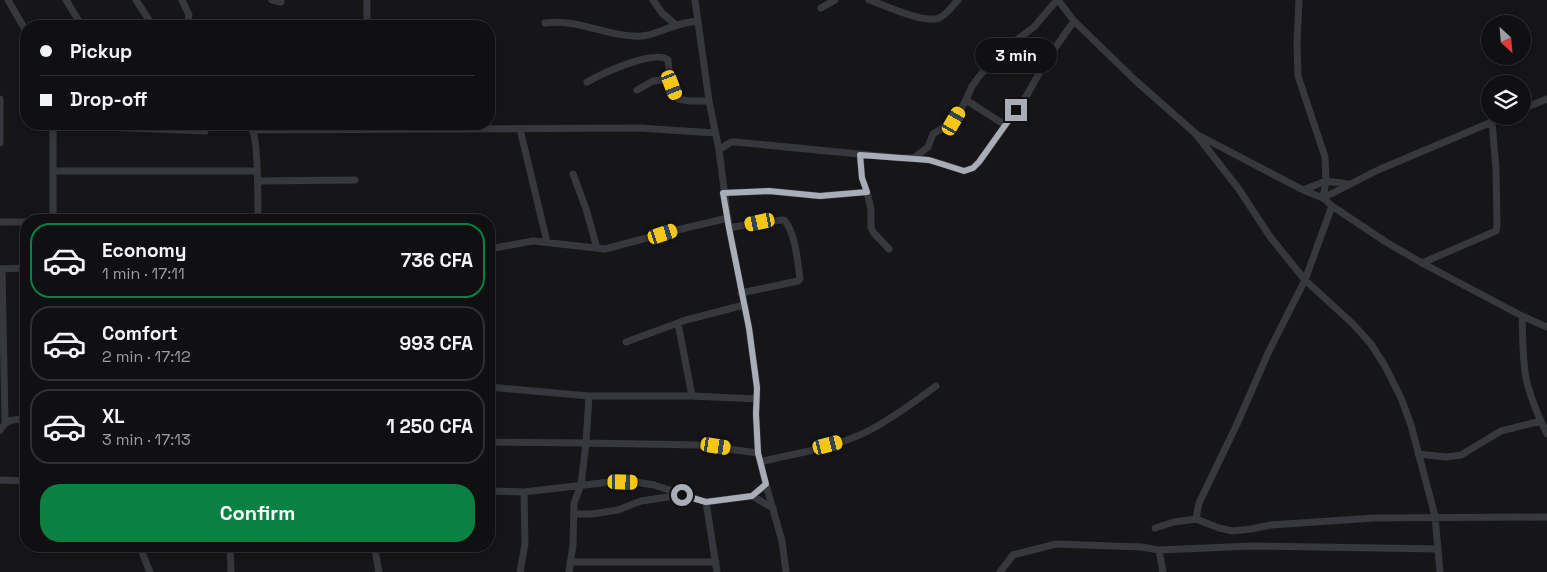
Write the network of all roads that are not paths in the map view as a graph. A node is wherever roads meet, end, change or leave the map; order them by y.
1 (8, 0) edge
2 (66, 0) edge
3 (136, 0) edge
4 (182, 0) edge
5 (272, 0) edge
6 (366, 0) edge
7 (653, 0) edge
8 (695, 0) edge
9 (835, 0) edge
10 (869, 0) edge
11 (958, 0) edge
12 (1058, 0) edge
13 (1299, 0) edge
14 (280, 2) dead end
15 (821, 8) dead end
16 (78, 20) edge
17 (148, 20) edge
18 (188, 20) edge
19 (367, 20) edge
20 (20, 21) edge
21 (698, 21) junction
22 (1074, 21) junction
23 (545, 23) dead end
24 (676, 25) junction
25 (670, 78) junction
26 (587, 82) dead end
27 (636, 90) dead end
28 (0, 99) edge
29 (1547, 99) edge
30 (966, 100) junction
31 (709, 101) junction
32 (1531, 105) edge
33 (1005, 125) junction
34 (1485, 125) edge
35 (1492, 125) edge
36 (495, 129) edge
37 (520, 129) junction
38 (54, 130) edge
39 (183, 130) edge
40 (252, 130) edge
41 (205, 131) dead end
42 (1195, 133) junction
43 (715, 136) junction
44 (731, 142) junction
45 (0, 143) edge
46 (719, 150) junction
47 (860, 155) junction
48 (914, 157) junction
49 (53, 170) junction
50 (257, 171) junction
51 (573, 174) dead end
52 (355, 180) dead end
53 (1326, 181) junction
54 (258, 182) junction
55 (1348, 184) junction
56 (1303, 190) junction
57 (867, 192) junction
58 (723, 193) junction
59 (1323, 198) junction
60 (1332, 206) junction
61 (53, 214) edge
62 (258, 214) edge
63 (728, 218) junction
64 (0, 222) edge
65 (20, 222) edge
66 (729, 228) junction
67 (547, 242) junction
68 (495, 248) edge
69 (597, 248) junction
70 (889, 249) dead end
71 (1422, 263) junction
72 (20, 268) edge
73 (1, 269) edge
74 (1305, 280) junction
75 (741, 293) junction
76 (744, 305) junction
77 (1522, 316) junction
78 (678, 323) junction
79 (1547, 327) edge
80 (626, 342) dead end
81 (936, 386) dead end
82 (495, 388) edge
83 (589, 396) junction
84 (692, 396) junction
85 (757, 399) junction
86 (20, 419) edge
87 (1540, 421) junction
88 (5, 422) junction
89 (0, 430) edge
90 (1547, 434) edge
91 (495, 442) edge
92 (586, 443) junction
93 (758, 453) junction
94 (1418, 454) junction
95 (760, 462) junction
96 (0, 480) edge
97 (20, 481) edge
98 (766, 484) junction
99 (580, 485) junction
100 (495, 491) edge
101 (524, 492) junction
102 (682, 495) junction
103 (752, 496) junction
104 (706, 502) junction
105 (773, 508) junction
106 (575, 514) junction
107 (1435, 516) junction
108 (1547, 517) edge
109 (1196, 519) junction
110 (1155, 528) dead end
111 (1438, 549) junction
112 (1158, 550) junction
113 (142, 552) edge
114 (229, 552) edge
115 (375, 552) edge
116 (570, 562) junction
117 (716, 562) junction
118 (150, 572) edge
119 (231, 572) edge
120 (379, 572) edge
121 (520, 572) edge
122 (569, 572) edge
123 (717, 572) edge
124 (786, 572) edge
125 (1000, 572) edge
126 (1163, 572) edge
127 (1440, 572) edge

1 - 20 street
2 - 16 street
3 - 17 street
4 - 18 street
5 - 14 street
6 - 19 street
7 - 24 street
8 - 21 street
9 - 15 street
10 - 11 street
12 - 22 street
12 - 30 street
13 - 53 street
21 - 24 street
21 - 31 street
22 - 33 street
22 - 42 street
23 - 24 street
25 - 26 street
25 - 27 street
25 - 31 street
28 - 45 street
29 - 32 street
30 - 33 street
30 - 48 street
31 - 43 street
33 - 48 street
34 - 55 street
35 - 71 street
36 - 37 street
37 - 43 street
37 - 67 street
38 - 49 street
39 - 41 street
40 - 50 street
42 - 56 street
42 - 74 street
43 - 44 street
43 - 46 street
44 - 46 street
44 - 47 street
46 - 58 street
47 - 48 street
47 - 57 street
49 - 50 street
49 - 61 street
50 - 54 street
51 - 69 street
52 - 54 street
53 - 55 street
53 - 56 street
53 - 59 street
54 - 62 street
55 - 59 street
56 - 59 street
57 - 58 street
57 - 70 street
58 - 63 street
59 - 60 street
60 - 71 street
60 - 74 street
63 - 66 street
63 - 69 street
64 - 65 street
66 - 75 street
66 - 75 street
67 - 68 street
67 - 69 street
71 - 77 street
72 - 73 street
73 - 88 street
74 - 94 street
74 - 109 street
75 - 76 street
76 - 78 street
76 - 85 street
77 - 79 street
77 - 87 street
78 - 80 street
78 - 84 street
81 - 95 street
82 - 83 street
83 - 84 street
83 - 92 street
84 - 85 street
85 - 93 street
86 - 88 street
87 - 90 street
87 - 94 street
88 - 89 street
91 - 92 street
92 - 93 street
92 - 99 street
93 - 95 street
94 - 107 street
95 - 98 street
96 - 97 street
98 - 103 street
98 - 105 street
99 - 101 street
99 - 102 street
99 - 106 street
100 - 101 street
101 - 121 street
102 - 104 street
102 - 106 street
103 - 104 street
103 - 105 street
104 - 117 street
105 - 124 street
106 - 116 street
107 - 108 street
107 - 109 street
107 - 111 street
109 - 110 street
111 - 112 street
111 - 127 street
112 - 125 street
112 - 126 street
113 - 118 street
114 - 119 street
115 - 120 street
116 - 117 street
116 - 122 street
117 - 123 street

